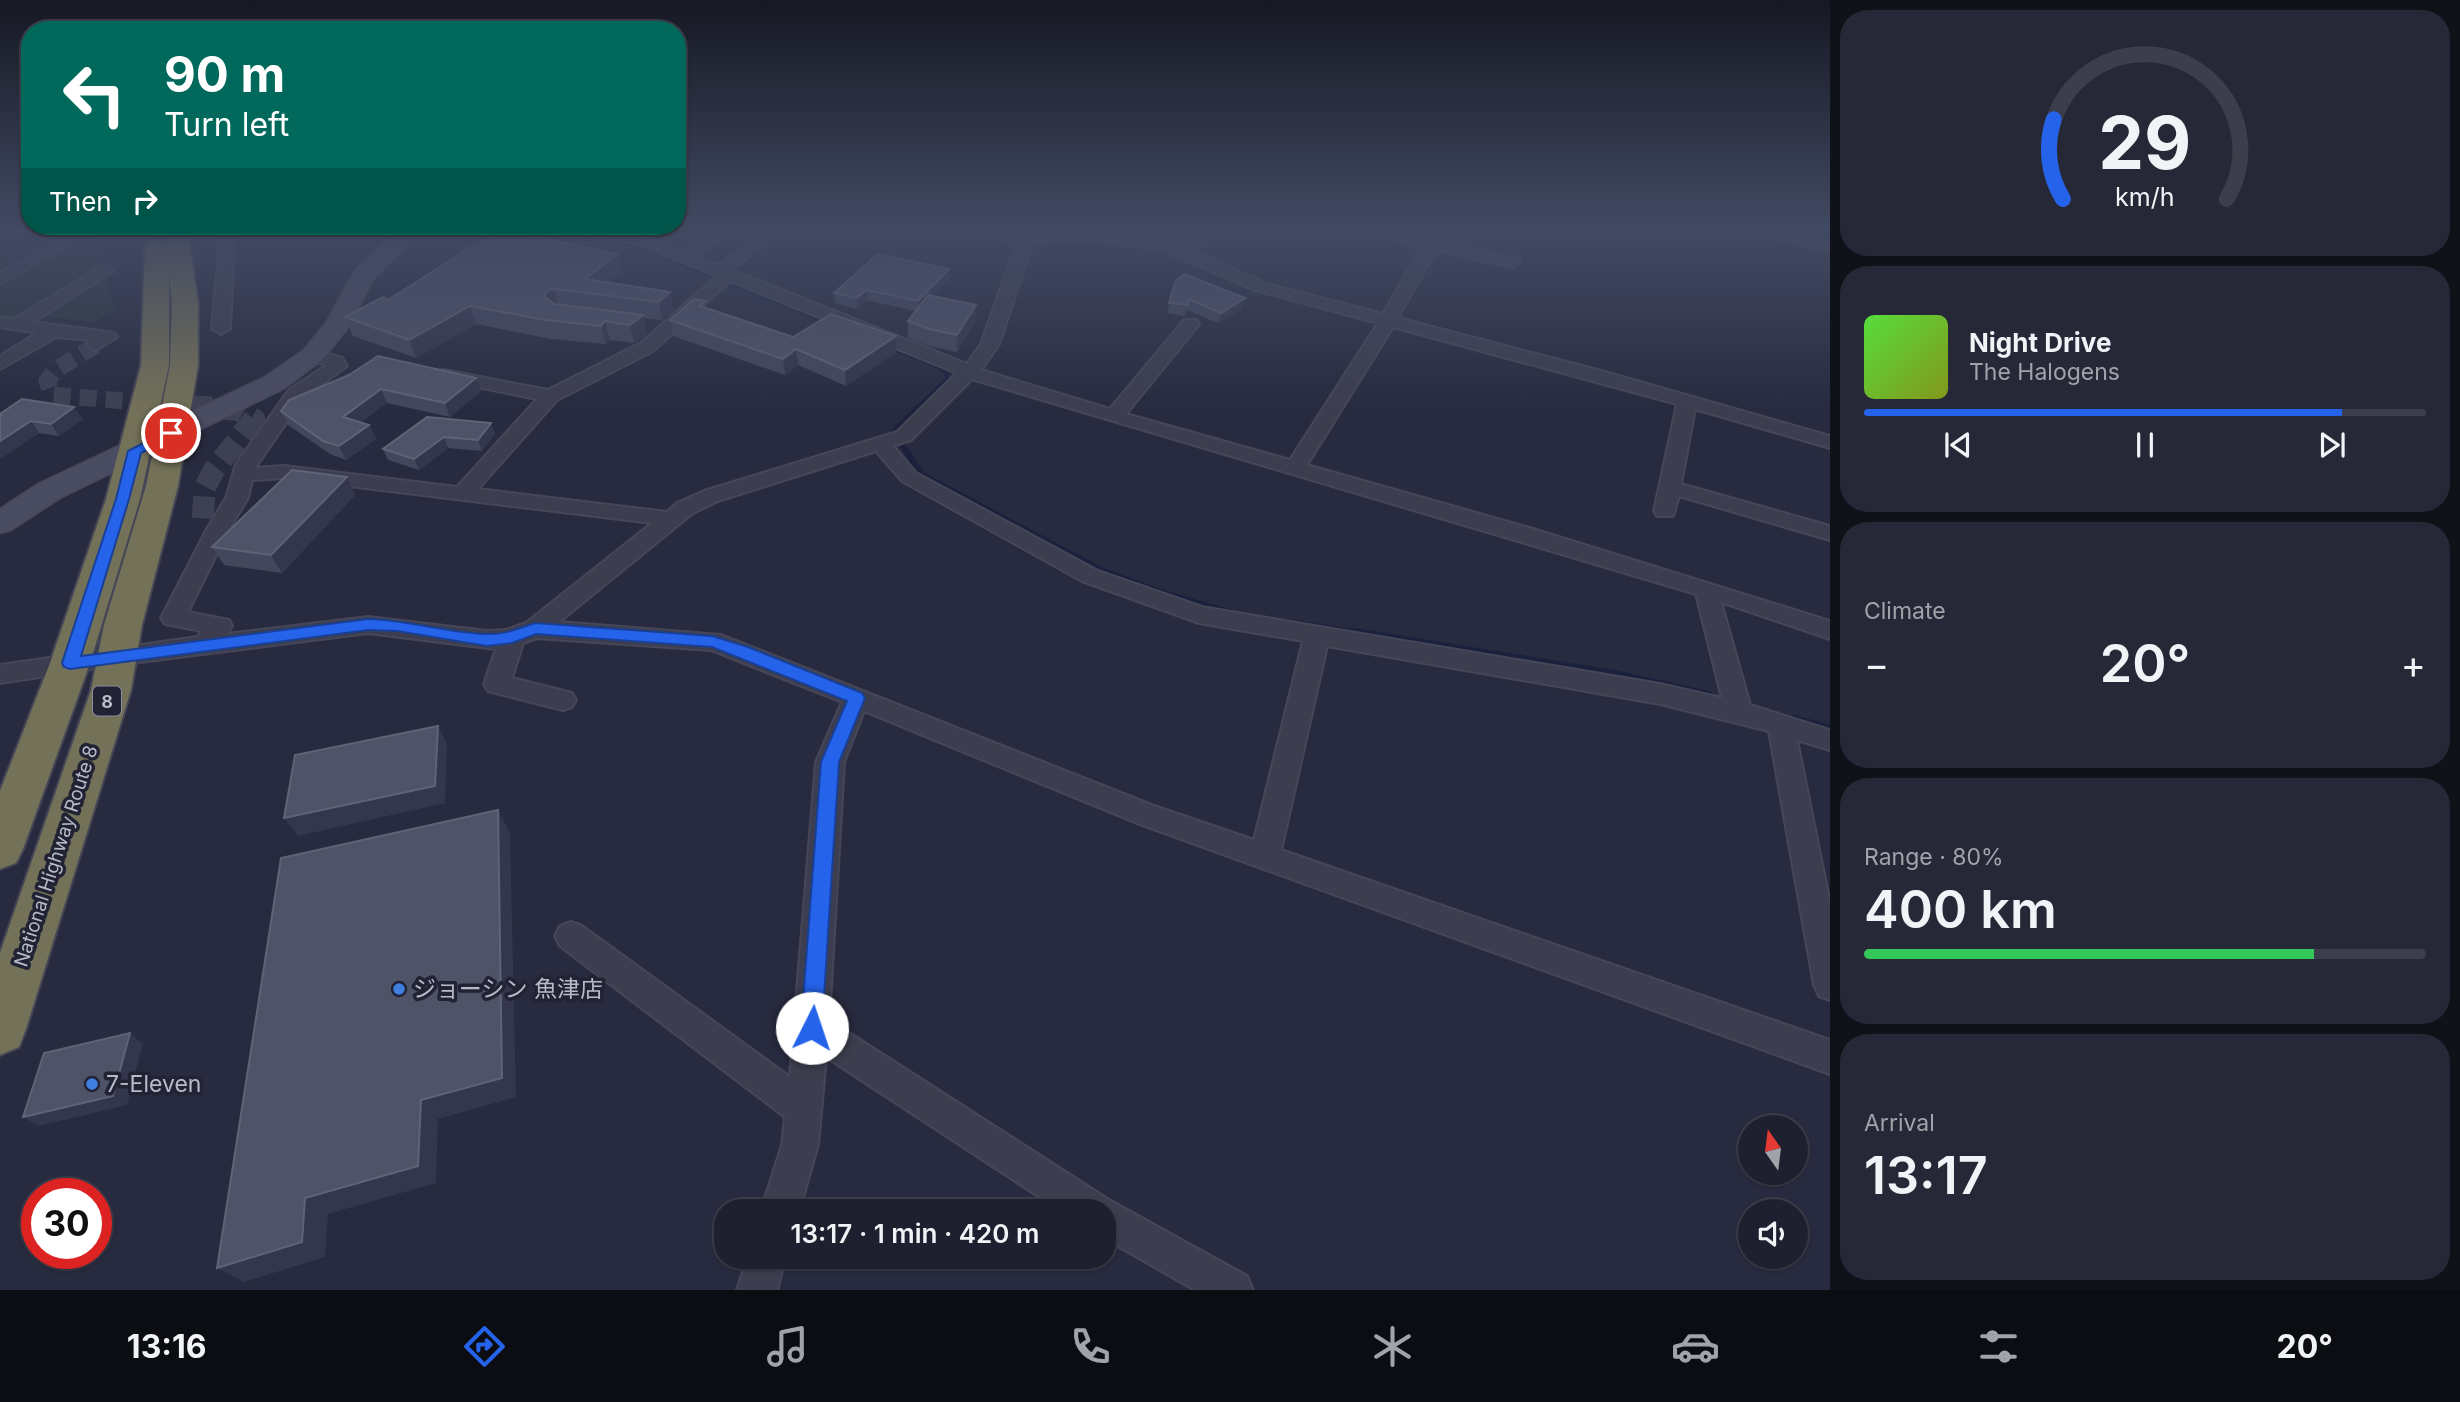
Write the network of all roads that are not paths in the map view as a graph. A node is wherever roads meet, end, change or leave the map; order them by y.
1 (68, 290) edge
2 (157, 290) edge
3 (183, 290) edge
4 (224, 290) edge
5 (356, 290) edge
6 (706, 290) edge
7 (766, 290) edge
8 (1010, 290) edge
9 (1269, 290) edge
10 (1405, 290) edge
11 (1387, 322) junction
12 (9, 323) edge
13 (1189, 324) dead end
14 (641, 325) edge
15 (221, 329) dead end
16 (669, 329) junction
17 (53, 331) junction
18 (96, 345) dead end
19 (313, 355) junction
20 (0, 364) edge
21 (969, 371) junction
22 (432, 372) edge
23 (550, 396) junction
24 (1687, 402) junction
25 (1115, 415) junction
26 (171, 433) junction
27 (1830, 442) edge
28 (882, 445) junction
29 (135, 451) junction
30 (1295, 468) junction
31 (242, 475) junction
32 (1670, 486) junction
33 (463, 493) junction
34 (1665, 511) dead end
35 (671, 519) junction
36 (0, 523) edge
37 (1830, 533) edge
38 (1706, 589) junction
39 (1830, 630) edge
40 (524, 633) junction
41 (1317, 635) junction
42 (205, 645) junction
43 (117, 656) junction
44 (70, 663) junction
45 (0, 674) edge
46 (856, 698) junction
47 (564, 700) dead end
48 (1739, 712) junction
49 (1781, 726) junction
50 (1830, 740) edge
51 (0, 849) edge
52 (1265, 856) junction
53 (570, 936) dead end
54 (1830, 985) edge
55 (812, 1028) junction
56 (0, 1029) edge
57 (1830, 1056) edge
58 (804, 1109) junction
59 (784, 1199) edge
60 (1076, 1199) edge
61 (1116, 1224) edge
62 (763, 1269) edge
63 (757, 1290) edge
64 (1233, 1290) edge

1 - 12 street
2 - 29 highway
3 - 26 highway, National Highway Route 8 / 8
4 - 15 street
5 - 19 main road
6 - 16 street
7 - 21 street
8 - 21 street
9 - 11 street
10 - 11 street
11 - 24 street
11 - 30 street
12 - 17 street
13 - 25 street
14 - 16 street
16 - 23 street
17 - 18 street
17 - 20 street
19 - 26 main road
19 - 31 street
21 - 25 street
21 - 28 street
22 - 23 street
23 - 33 street
24 - 27 street
24 - 32 street
25 - 30 street
26 - 29 main road
26 - 43 highway, National Highway Route 8 / 8
28 - 35 street
28 - 41 street
29 - 36 main road
29 - 44 highway
30 - 38 street
31 - 33 street
31 - 42 street
32 - 34 street
32 - 37 street
33 - 35 street
35 - 40 street
38 - 39 street
38 - 48 street
40 - 42 street
40 - 46 street
40 - 47 street
41 - 48 street
41 - 52 street
42 - 43 street
43 - 44 street
43 - 56 highway, National Highway Route 8 / 8
44 - 45 street
44 - 51 highway
46 - 52 street
46 - 55 street
48 - 49 street
49 - 50 street
49 - 54 street
52 - 57 street
53 - 58 street
55 - 58 street
55 - 60 street
58 - 59 street
61 - 64 street
62 - 63 street

